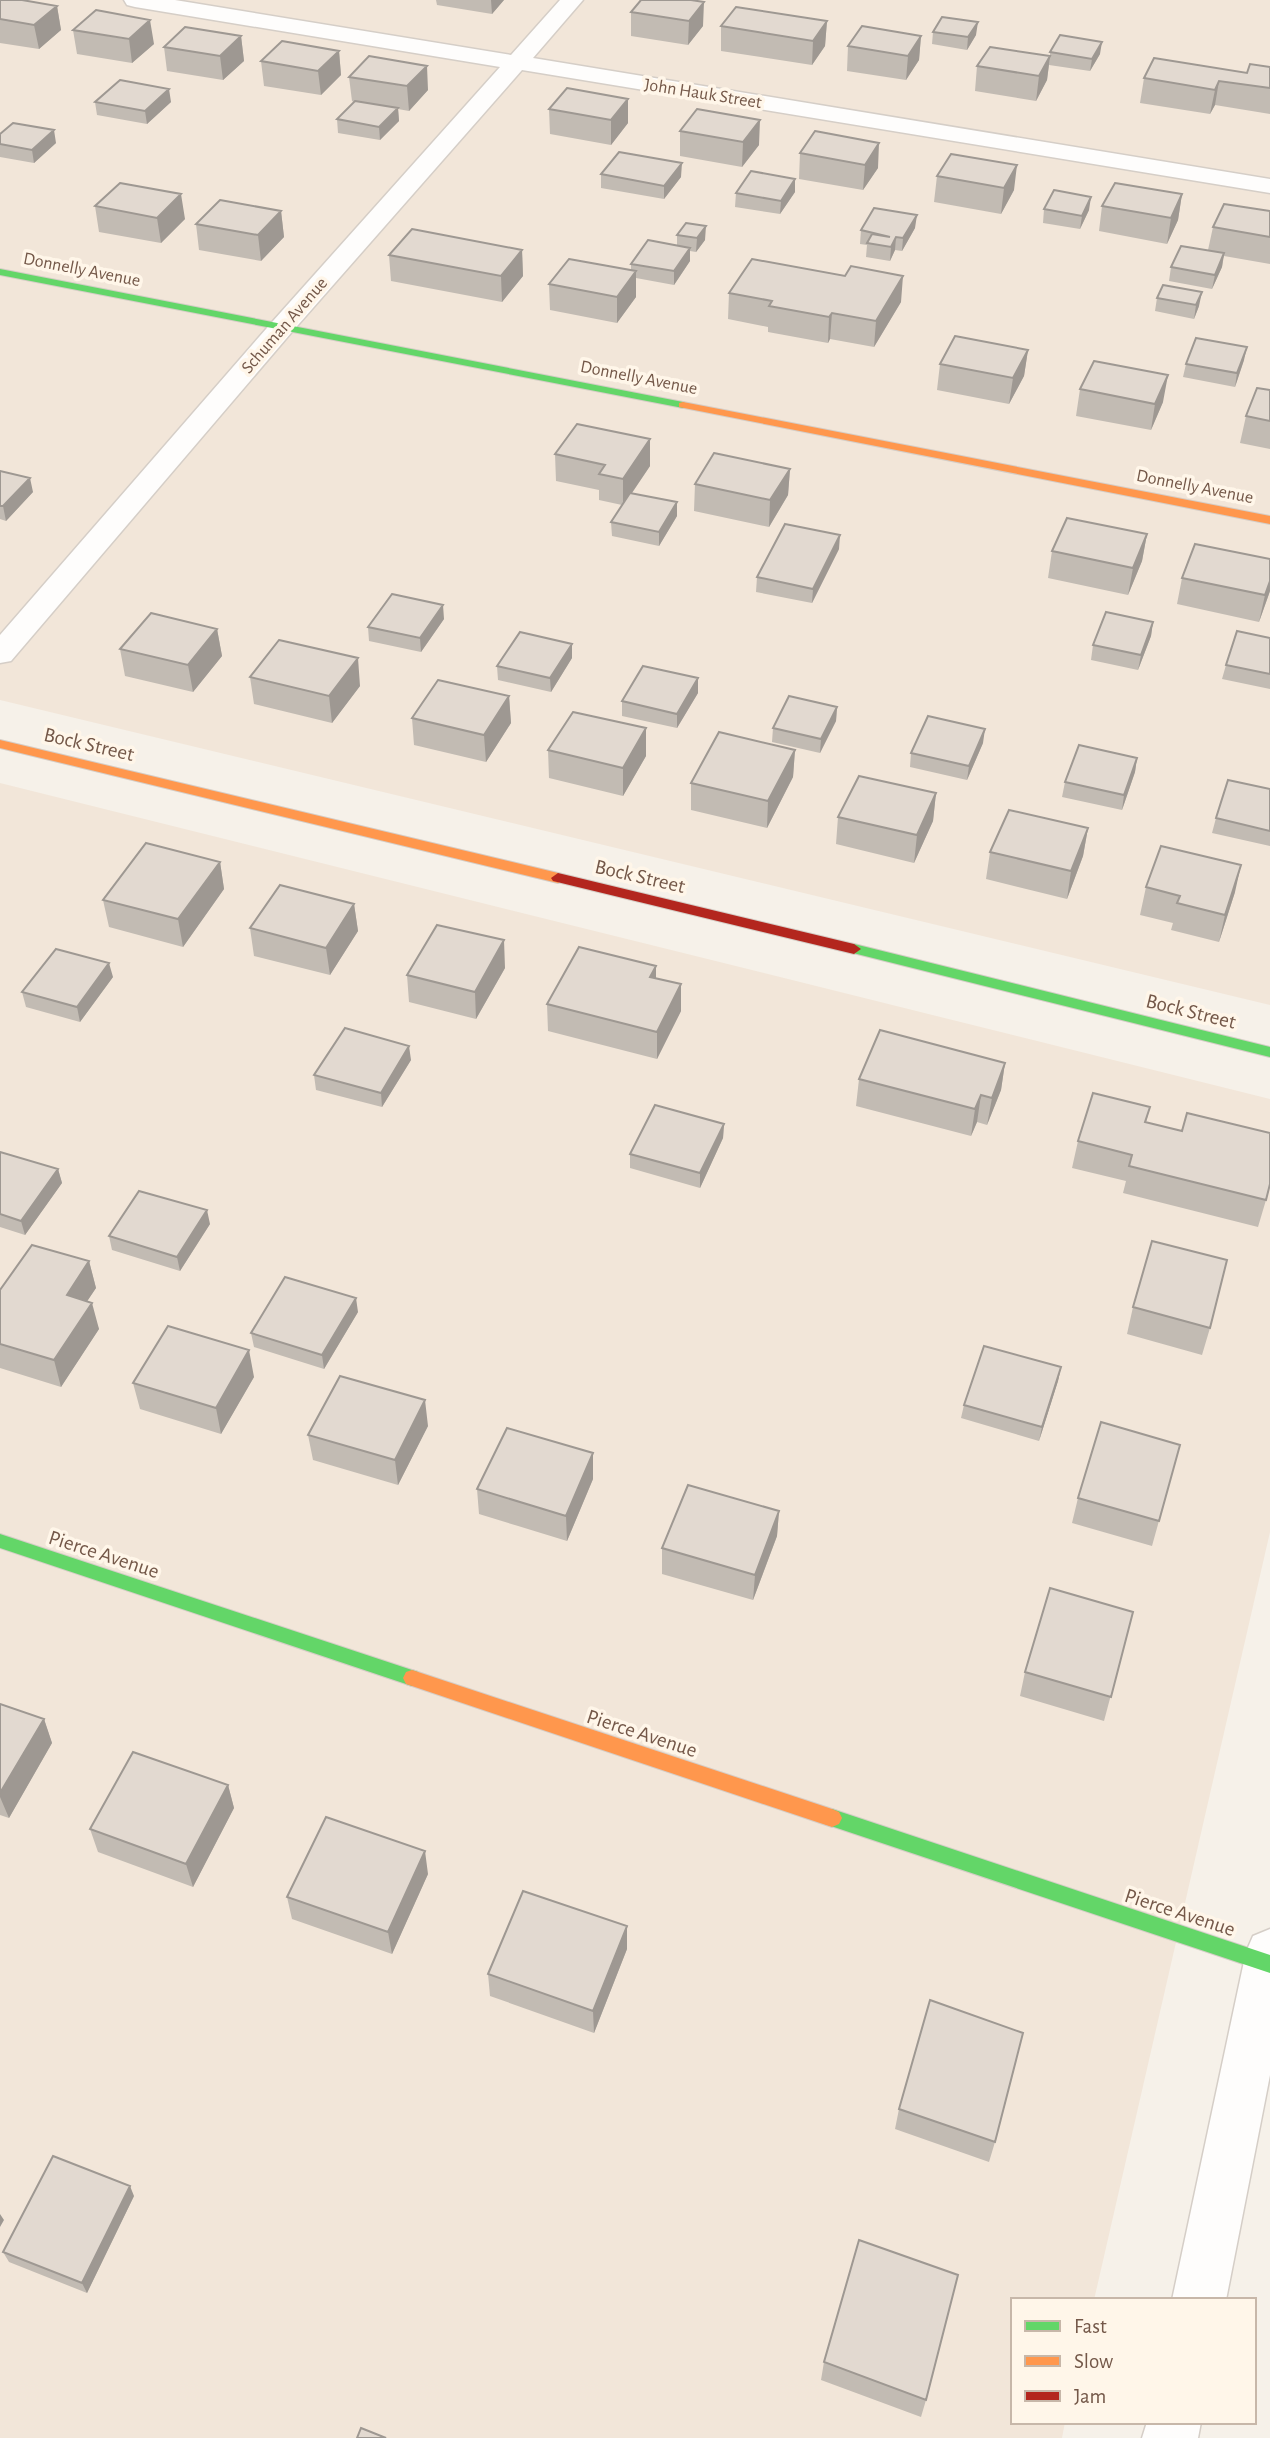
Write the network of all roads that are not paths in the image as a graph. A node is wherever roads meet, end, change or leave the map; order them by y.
1 (135, 0) edge
2 (572, 0) edge
3 (517, 62) junction
4 (1270, 186) edge
5 (0, 272) edge
6 (282, 327) junction
7 (1270, 520) edge
8 (0, 653) edge
9 (0, 744) edge
10 (1270, 1052) edge
11 (0, 1541) edge
12 (1269, 1960) edge
13 (1199, 2298) edge

1 - 3 street, John Hauk Street
2 - 3 street, Schuman Avenue
3 - 4 street, John Hauk Street
3 - 6 street, Schuman Avenue
5 - 6 street, Donnelly Avenue
6 - 7 street, Donnelly Avenue
6 - 8 street, Schuman Avenue
9 - 10 street, Bock Street
11 - 12 street, Pierce Avenue
12 - 13 street

